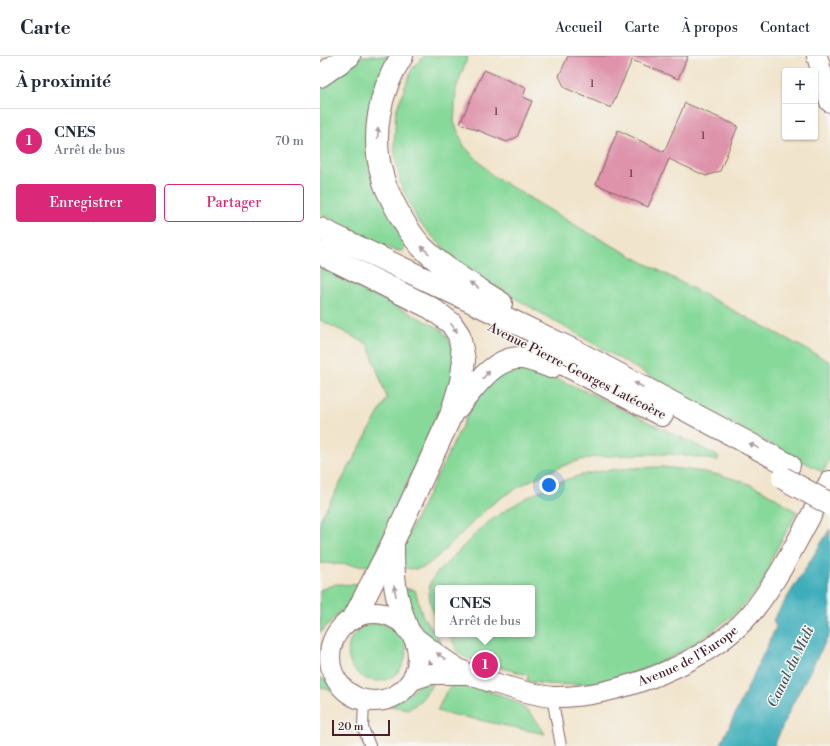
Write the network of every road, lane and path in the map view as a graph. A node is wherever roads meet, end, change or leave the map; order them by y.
1 (348, 56) edge
2 (402, 56) edge
3 (817, 56) edge
4 (320, 76) edge
5 (830, 102) edge
6 (320, 229) edge
7 (320, 243) edge
8 (320, 253) edge
9 (577, 352) junction
10 (451, 415) junction
11 (671, 419) junction
12 (786, 471) junction
13 (830, 481) edge
14 (830, 487) edge
15 (830, 504) edge
16 (393, 542) junction
17 (354, 618) junction
18 (411, 632) junction
19 (325, 658) edge
20 (468, 674) junction
21 (412, 680) junction
22 (552, 697) junction
23 (364, 699) junction
24 (370, 746) edge
25 (561, 746) edge

1 - 4 main road
9 -> 2 main road
3 - 5 street
6 - 9 main road, Avenue Pierre-Georges Latécoère
7 - 11 main road, Avenue Pierre-Georges Latécoère
8 -> 10 main road
12 -> 9 main road, Avenue Pierre-Georges Latécoère
10 -> 11 main road
10 - 16 main road
11 - 12 main road, Avenue Pierre-Georges Latécoère
12 - 14 main road, Avenue Pierre-Georges Latécoère
12 - 15 main road, Avenue Pierre-Georges Latécoère, bridge
13 - 22 street, Avenue de l'Europe
16 - 17 main road
18 -> 16 main road
17 - 18 street
17 - 19 street
20 -> 18 street, Avenue de l'Europe
18 - 21 street
19 - 23 street
20 - 21 street, Avenue de l'Europe
20 - 22 street, Avenue de l'Europe
21 - 23 street
22 - 25 lane
23 - 24 lane

